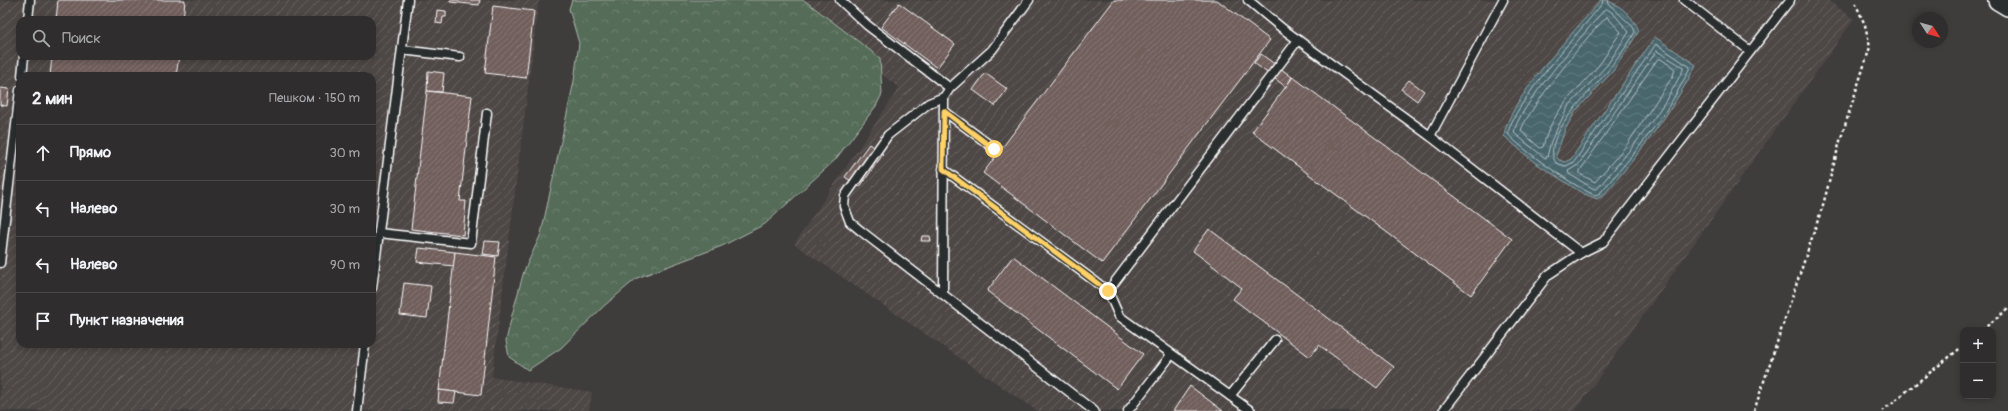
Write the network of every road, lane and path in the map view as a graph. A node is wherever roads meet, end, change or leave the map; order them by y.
1 (30, 0) edge
2 (408, 0) edge
3 (840, 0) edge
4 (1029, 0) edge
5 (1248, 0) edge
6 (1503, 0) edge
7 (1684, 0) edge
8 (1790, 0) edge
9 (1854, 0) edge
10 (1998, 0) edge
11 (2008, 6) edge
12 (28, 16) edge
13 (1298, 40) junction
14 (402, 50) junction
15 (1750, 51) junction
16 (460, 57) dead end
17 (24, 60) edge
18 (22, 72) edge
19 (950, 88) junction
20 (944, 97) junction
21 (944, 111) junction
22 (487, 113) dead end
23 (16, 125) edge
24 (1430, 136) junction
25 (994, 149) dead end
26 (943, 169) junction
27 (379, 233) junction
28 (1581, 253) junction
29 (376, 257) edge
30 (0, 263) edge
31 (1108, 291) junction
32 (943, 294) junction
33 (2008, 309) edge
34 (1986, 327) edge
35 (1275, 340) dead end
36 (365, 348) edge
37 (1960, 348) edge
38 (1171, 355) junction
39 (1230, 396) junction
40 (357, 411) edge
41 (1094, 411) edge
42 (1128, 411) edge
43 (1252, 411) edge
44 (1443, 411) edge
45 (1754, 411) edge
46 (1882, 411) edge

1 - 12 lane
2 - 14 lane
3 - 19 lane
4 - 19 lane
5 - 13 lane
6 - 24 lane
7 - 15 lane
8 - 15 lane
9 - 45 path
10 - 11 street
13 - 24 lane
13 - 31 lane
14 - 16 lane
14 - 27 lane
15 - 28 lane
17 - 18 lane
19 - 20 lane
20 - 21 lane
20 - 32 lane
21 - 25 lane
21 - 26 lane
22 - 27 lane
23 - 30 lane
24 - 28 lane
26 - 31 lane
26 - 32 lane
27 - 29 lane
28 - 44 lane
31 - 38 lane
32 - 41 lane
33 - 34 path
35 - 39 lane
36 - 40 lane
37 - 46 path
38 - 39 lane
38 - 42 lane
39 - 43 lane

